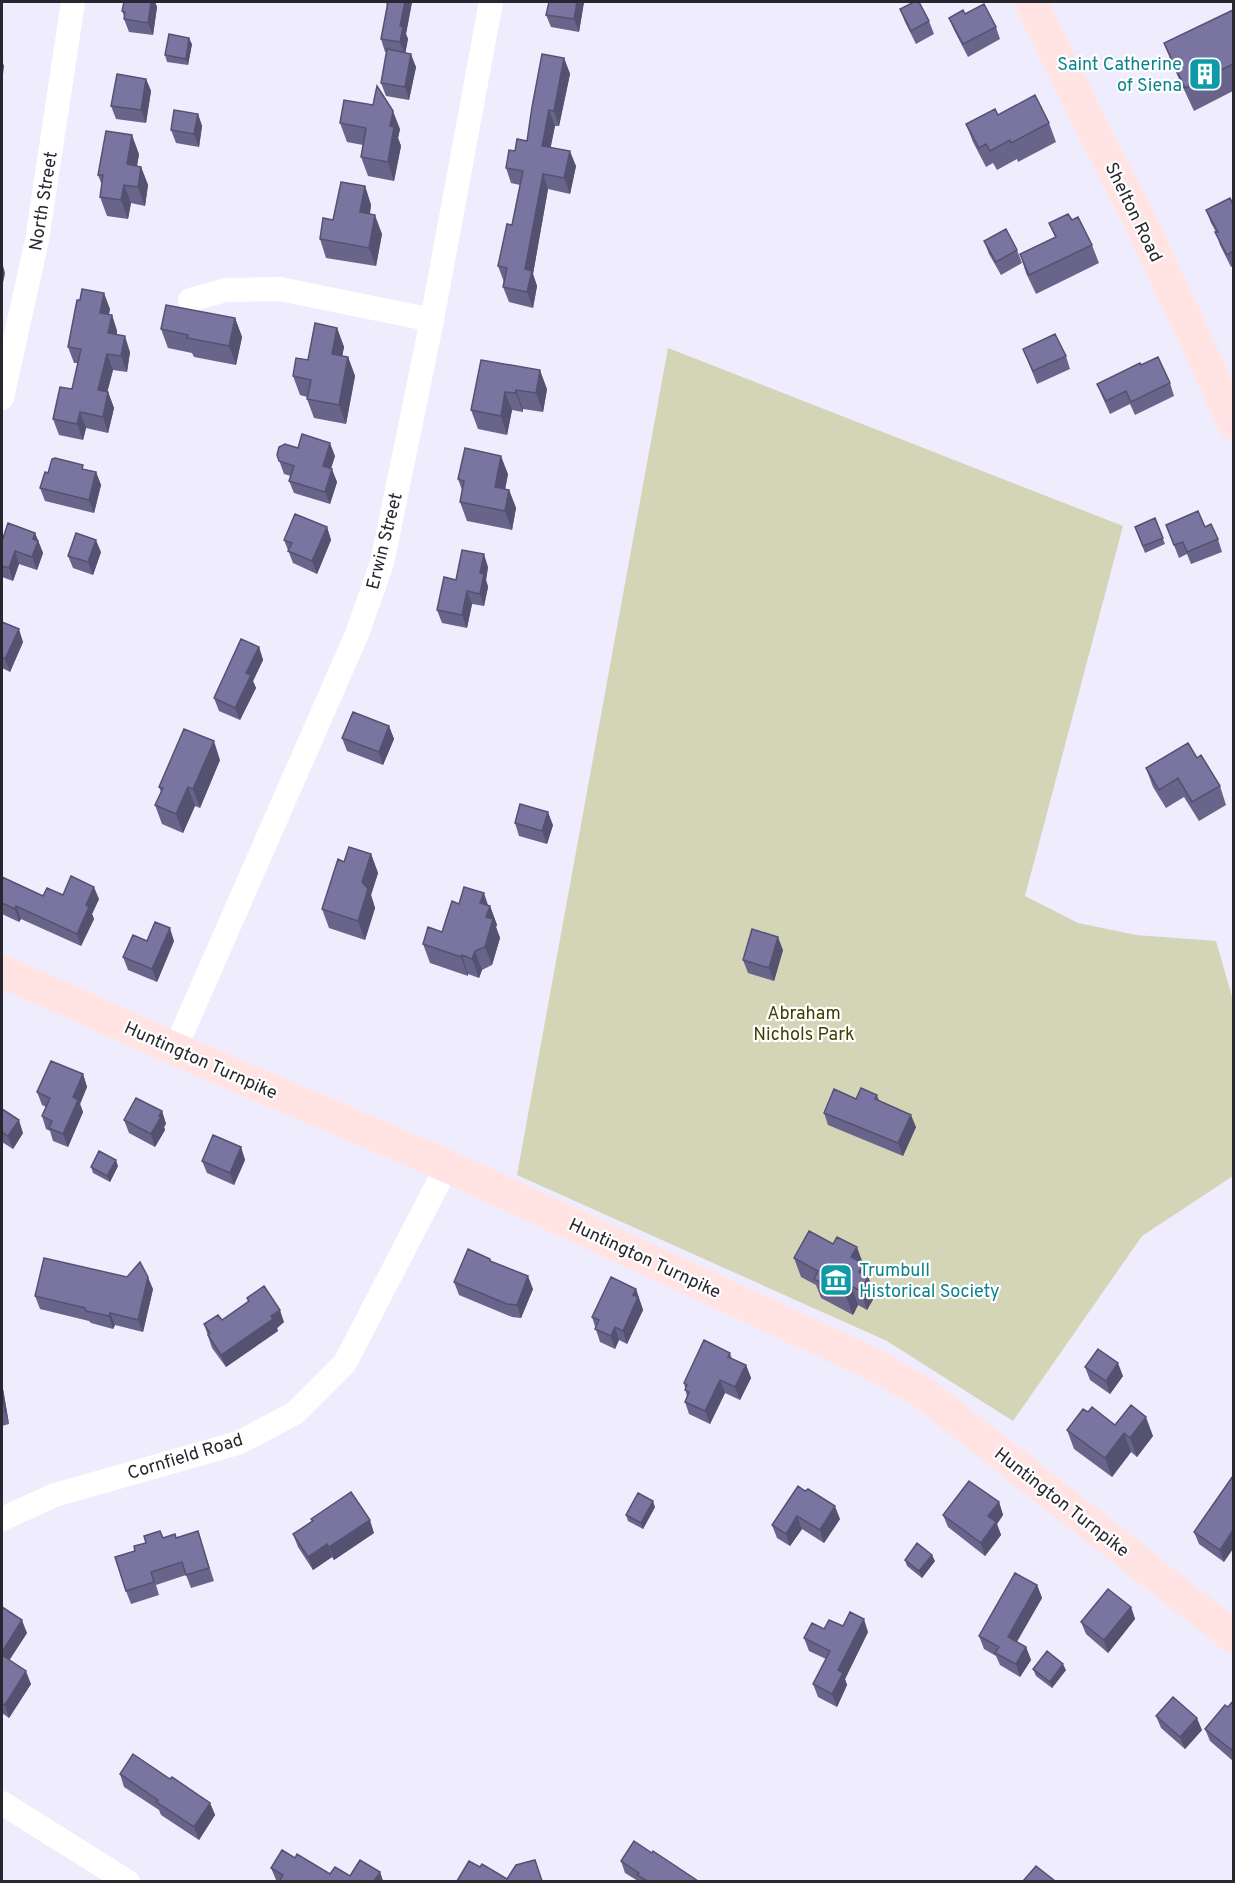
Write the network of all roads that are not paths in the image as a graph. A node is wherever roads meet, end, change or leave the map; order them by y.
1 (73, 2) edge
2 (491, 2) edge
3 (1031, 2) edge
4 (190, 300) dead end
5 (432, 320) junction
6 (2, 398) edge
7 (1233, 424) edge
8 (2, 971) edge
9 (175, 1049) junction
10 (447, 1166) junction
11 (2, 1519) edge
12 (1233, 1637) edge
13 (2, 1803) edge
14 (128, 1881) edge

1 - 6 street, North Street
2 - 5 street, Erwin Street
3 - 7 main road, Shelton Road
4 - 5 street
5 - 9 street, Erwin Street
8 - 9 main road, Huntington Turnpike
9 - 10 main road, Huntington Turnpike
10 - 11 street, Cornfield Road
10 - 12 main road, Huntington Turnpike
13 - 14 street

